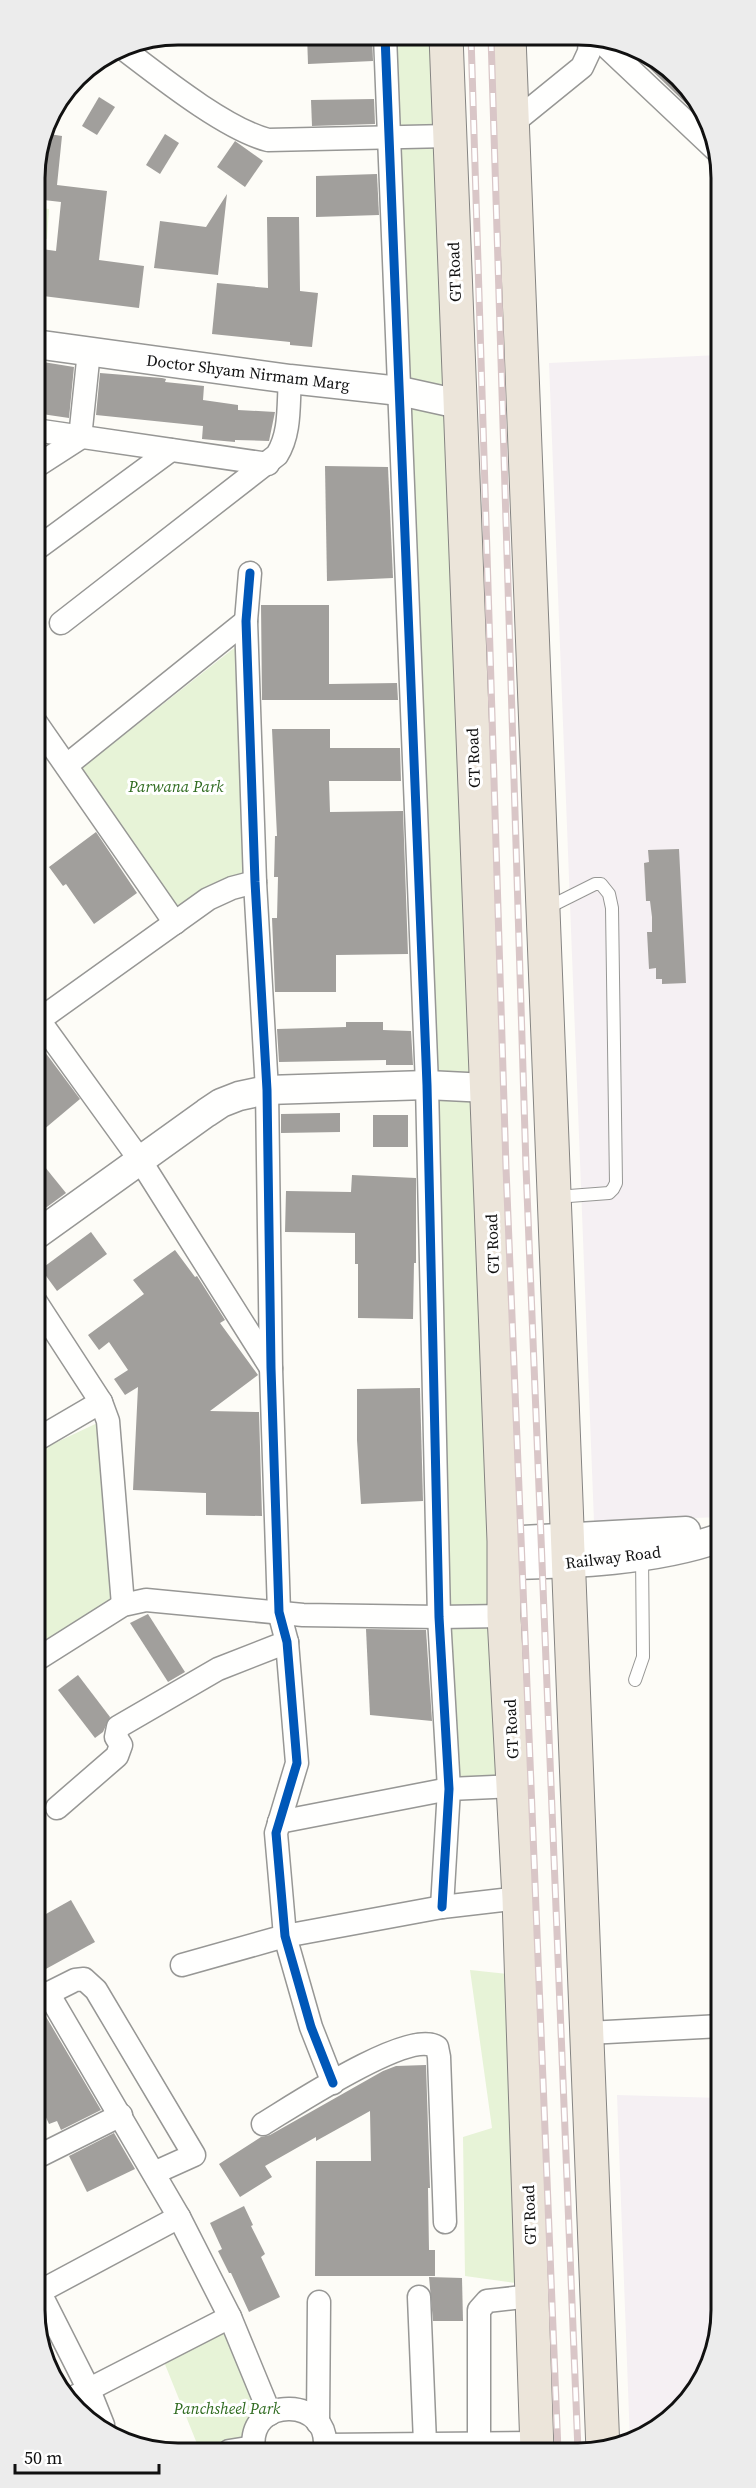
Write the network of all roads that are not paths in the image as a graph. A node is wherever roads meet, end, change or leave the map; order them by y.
1 (385, 45) edge
2 (446, 45) edge
3 (509, 45) edge
4 (589, 46) edge
5 (609, 49) edge
6 (131, 54) edge
7 (513, 123) junction
8 (449, 136) junction
9 (390, 139) junction
10 (705, 140) edge
11 (45, 345) edge
12 (89, 351) junction
13 (290, 379) junction
14 (400, 391) junction
15 (459, 404) junction
16 (45, 432) edge
17 (80, 438) junction
18 (171, 450) junction
19 (45, 461) edge
20 (268, 464) junction
21 (45, 543) edge
22 (250, 573) dead end
23 (246, 621) junction
24 (61, 623) dead end
25 (45, 735) edge
26 (67, 765) junction
27 (255, 882) junction
28 (543, 909) junction
29 (176, 923) junction
30 (45, 1013) edge
31 (45, 1029) edge
32 (427, 1085) junction
33 (487, 1088) junction
34 (267, 1090) junction
35 (140, 1160) junction
36 (555, 1197) junction
37 (45, 1229) edge
38 (45, 1316) edge
39 (270, 1368) junction
40 (101, 1402) junction
41 (45, 1435) edge
42 (711, 1534) edge
43 (711, 1541) edge
44 (569, 1551) junction
45 (504, 1553) junction
46 (642, 1555) junction
47 (123, 1605) junction
48 (279, 1612) junction
49 (504, 1616) junction
50 (439, 1617) junction
51 (287, 1642) junction
52 (45, 1654) edge
53 (635, 1680) dead end
54 (514, 1786) junction
55 (449, 1789) junction
56 (57, 1808) dead end
57 (279, 1822) junction
58 (519, 1898) junction
59 (442, 1907) junction
60 (285, 1936) junction
61 (183, 1965) dead end
62 (45, 1995) edge
63 (45, 2001) edge
64 (711, 2027) edge
65 (588, 2033) junction
66 (333, 2083) junction
67 (121, 2115) junction
68 (263, 2124) dead end
69 (45, 2153) edge
70 (154, 2173) junction
71 (179, 2217) junction
72 (445, 2222) dead end
73 (45, 2286) edge
74 (532, 2296) junction
75 (419, 2297) dead end
76 (319, 2302) dead end
77 (45, 2308) edge
78 (230, 2318) junction
79 (79, 2395) edge
80 (90, 2409) edge
81 (270, 2414) junction
82 (318, 2423) junction
83 (603, 2440) edge
84 (255, 2443) edge
85 (324, 2443) edge
86 (417, 2443) edge
87 (480, 2443) edge
88 (537, 2443) edge

1 - 9 street
2 - 8 highway, GT Road
3 - 7 highway
4 - 7 street
5 - 10 street
6 - 9 street
7 - 28 highway
8 - 9 street
8 - 15 highway, GT Road
9 - 14 street
11 - 12 street, Doctor Shyam Nirmam Marg
12 - 13 street, Doctor Shyam Nirmam Marg
12 - 17 street
13 - 14 street, Doctor Shyam Nirmam Marg
13 - 20 street
14 - 15 street, Doctor Shyam Nirmam Marg
14 - 32 street
15 - 33 highway, GT Road
16 - 17 street
17 - 18 street
17 - 19 street
18 - 20 street
18 - 21 street
20 - 24 street
22 - 23 street
23 - 26 street
23 - 27 street
25 - 26 street
26 - 29 street
27 - 29 street
27 - 34 street
28 - 36 highway
28 - 36 lane
29 - 30 street
31 - 35 street
32 - 33 street
32 - 34 street
32 - 50 street
33 - 45 highway, GT Road
34 - 35 street
34 - 39 street
35 - 37 street
35 - 39 street
36 - 44 highway
38 - 40 street
39 - 48 street
40 - 41 street
40 - 47 street
42 - 44 street, Railway Road
43 - 46 street, Railway Road
44 - 45 street, Railway Road
44 - 46 street, Railway Road
44 - 65 highway
45 - 49 highway, GT Road
46 - 53 lane
47 - 48 street
47 - 52 street
48 - 50 street
48 - 51 street
49 - 50 street
49 - 54 highway, GT Road
50 - 55 street
51 - 56 street
51 - 57 street
54 - 55 street
54 - 58 highway, GT Road
55 - 57 street
55 - 59 street
57 - 60 street
58 - 59 street
58 - 74 highway, GT Road
59 - 60 street
60 - 61 street
60 - 66 street
62 - 70 street
63 - 67 street
64 - 65 street
65 - 83 highway
66 - 68 street
66 - 72 street
67 - 69 street
67 - 70 street
70 - 71 street
71 - 73 street
71 - 78 street
74 - 87 street
74 - 88 highway, GT Road
75 - 86 street
76 - 82 street
77 - 79 street
78 - 79 street
78 - 81 street
79 - 80 street
81 - 82 street
81 - 84 street
82 - 85 street

